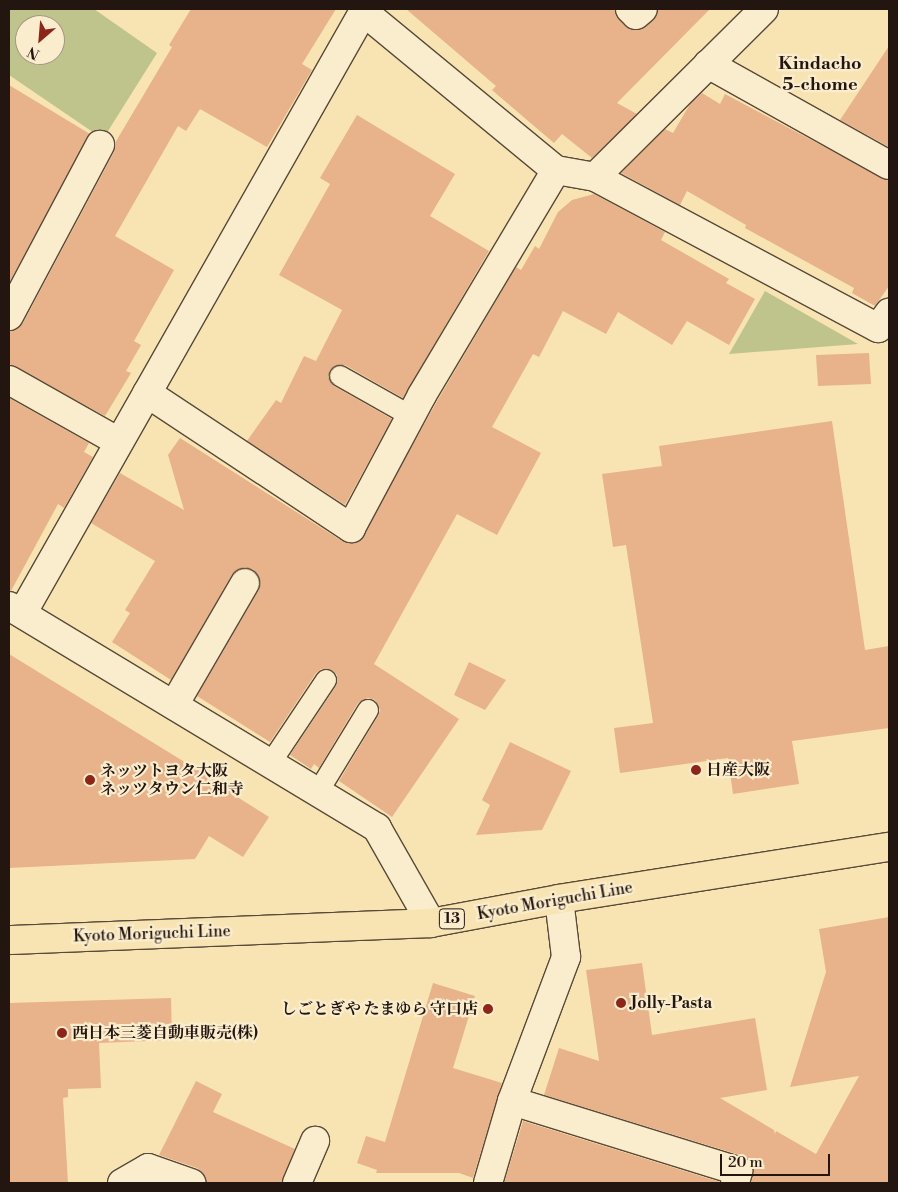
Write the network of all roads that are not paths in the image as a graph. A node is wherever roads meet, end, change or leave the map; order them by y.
1 (630, 9) edge
2 (642, 9) edge
3 (764, 9) edge
4 (364, 10) edge
5 (708, 64) junction
6 (100, 145) dead end
7 (889, 165) edge
8 (556, 170) junction
9 (595, 177) junction
10 (12, 303) edge
11 (889, 313) edge
12 (340, 376) dead end
13 (9, 380) edge
14 (147, 393) junction
15 (411, 416) junction
16 (120, 442) junction
17 (244, 583) dead end
18 (16, 609) edge
19 (326, 680) dead end
20 (174, 705) junction
21 (368, 710) dead end
22 (270, 764) junction
23 (318, 792) junction
24 (889, 848) edge
25 (559, 899) junction
26 (431, 923) junction
27 (9, 940) edge
28 (512, 1101) junction
29 (315, 1141) dead end
30 (122, 1183) edge
31 (192, 1183) edge
32 (298, 1183) edge
33 (488, 1183) edge
34 (735, 1183) edge

1 - 2 street
3 - 5 street
4 - 8 street
4 - 14 street
5 - 7 street
5 - 9 street
6 - 10 street
8 - 9 street
8 - 15 street
9 - 11 street
12 - 15 lane
13 - 16 street
14 - 15 street
14 - 16 street
16 - 18 street
17 - 20 street
18 - 20 street
19 - 22 lane
20 - 22 street
21 - 23 lane
22 - 23 street
23 - 26 street
24 - 25 main road, Kyoto Moriguchi Line / 13
25 - 26 main road, Kyoto Moriguchi Line / 13
25 - 28 street
26 - 27 main road, Kyoto Moriguchi Line / 13
28 - 33 street
28 - 34 street
29 - 32 street
30 - 31 street

